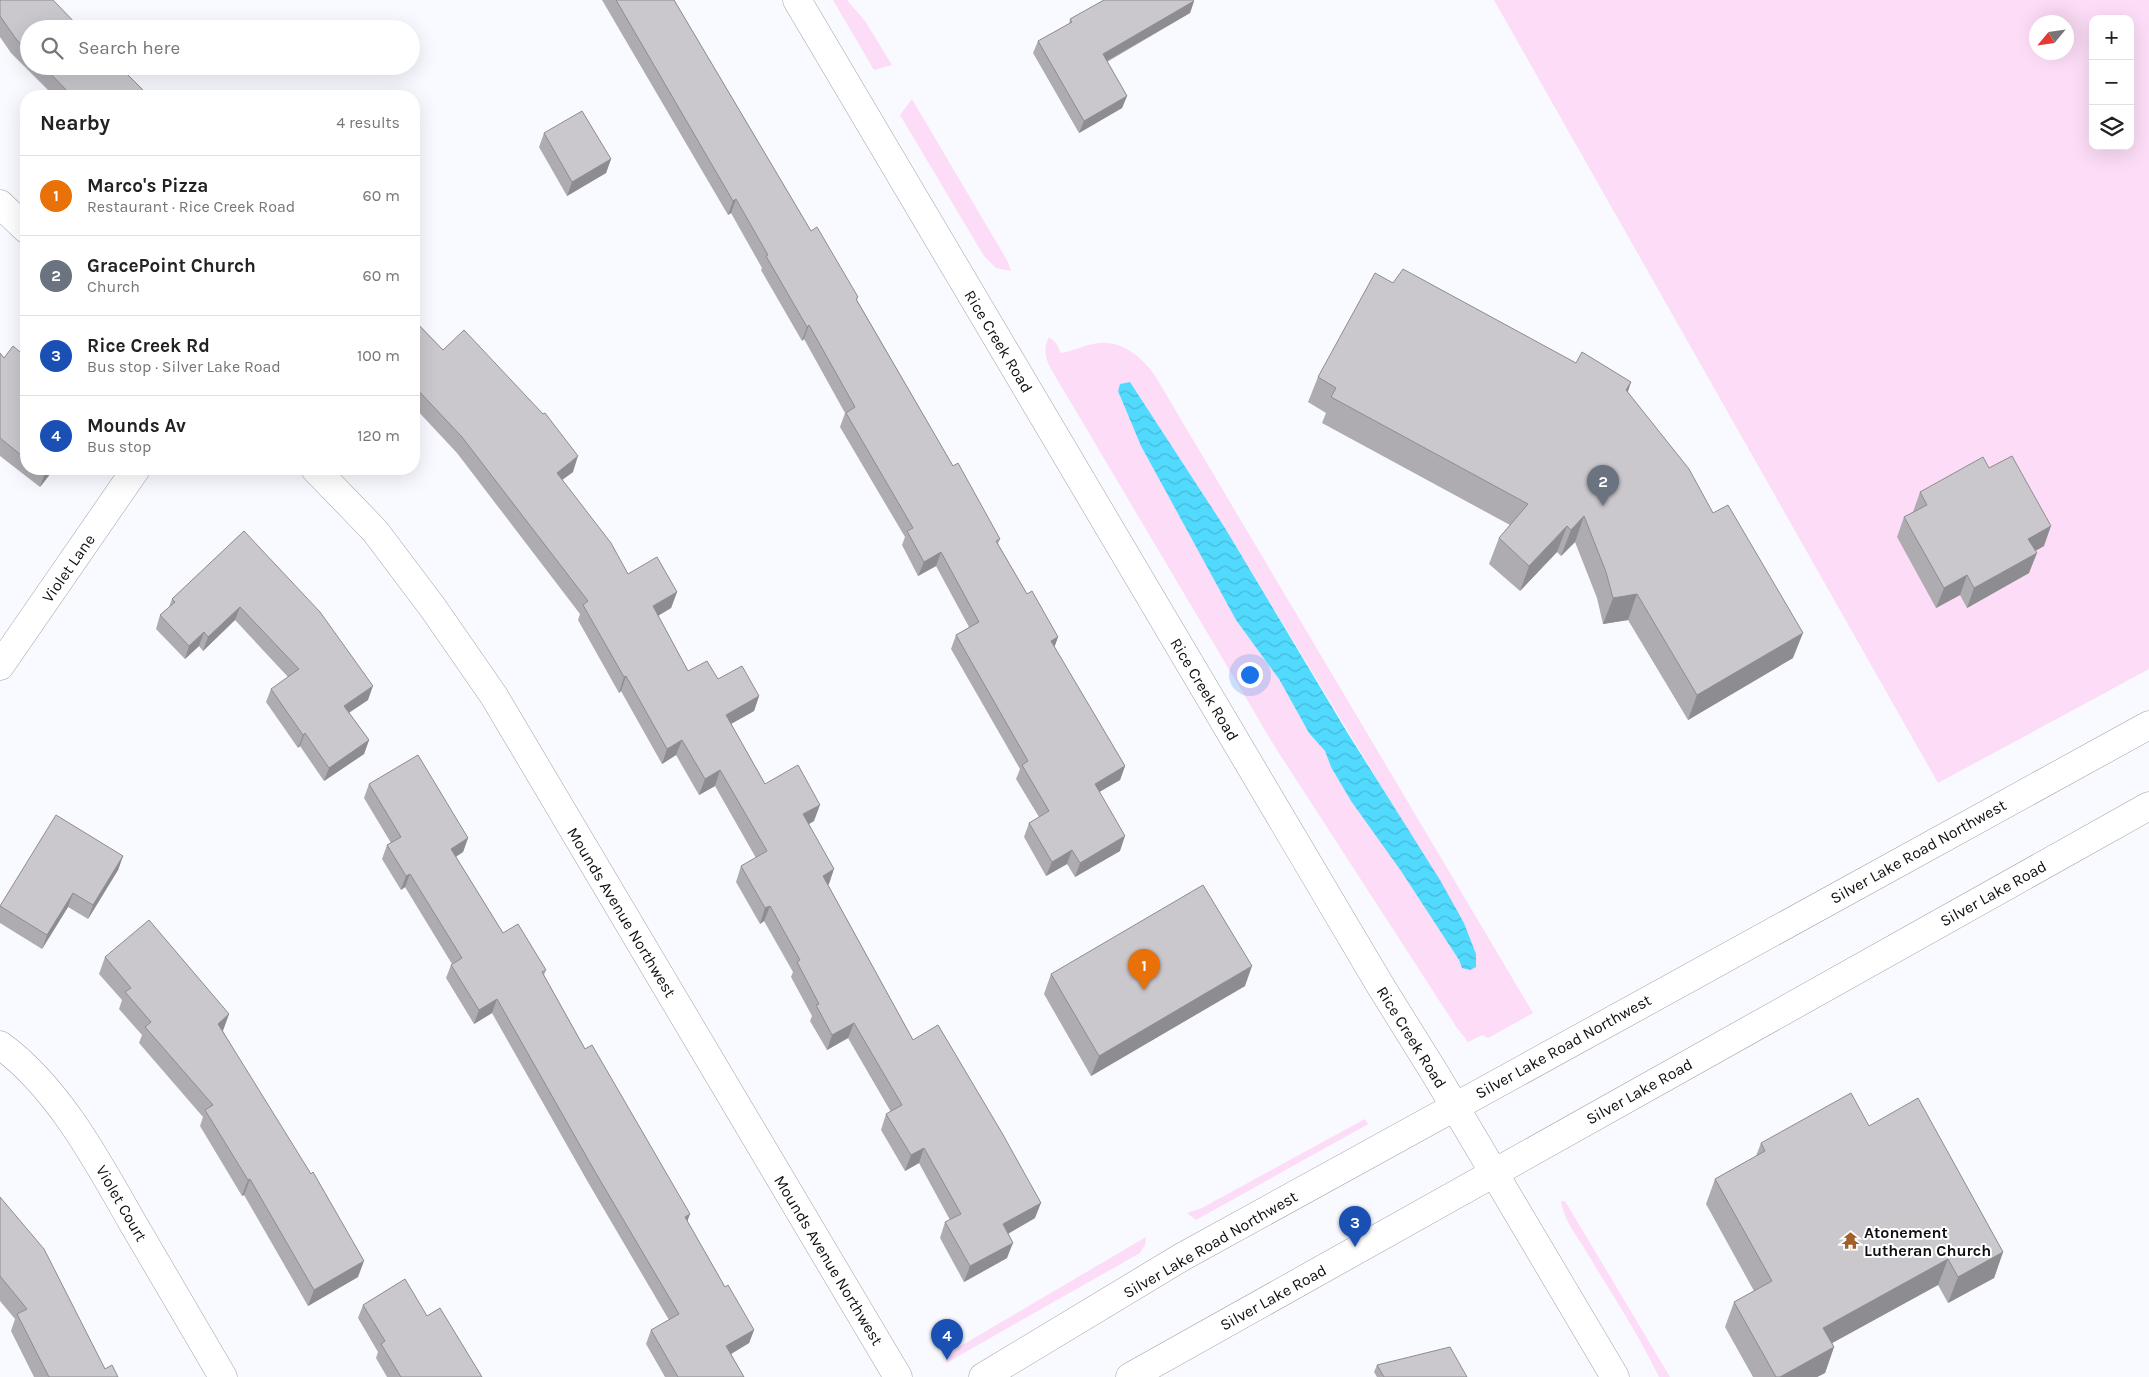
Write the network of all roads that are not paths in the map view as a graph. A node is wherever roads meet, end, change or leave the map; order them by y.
1 (797, 0) edge
2 (0, 204) edge
3 (20, 223) edge
4 (132, 475) edge
5 (321, 475) edge
6 (0, 666) edge
7 (2149, 725) edge
8 (2149, 806) edge
9 (0, 1045) edge
10 (1454, 1106) junction
11 (1493, 1172) junction
12 (223, 1377) edge
13 (898, 1377) edge
14 (983, 1377) edge
15 (1130, 1377) edge
16 (1615, 1377) edge

1 - 10 street, Rice Creek Road
2 - 3 street
4 - 6 street, Violet Lane
5 - 13 street, Mounds Avenue Northwest
7 - 10 street, Silver Lake Road Northwest
8 - 11 street, Silver Lake Road
9 - 12 street, Violet Court
10 - 11 street, Rice Creek Road
10 - 14 street, Silver Lake Road Northwest
11 - 15 street, Silver Lake Road
11 - 16 street, Rice Creek Road

